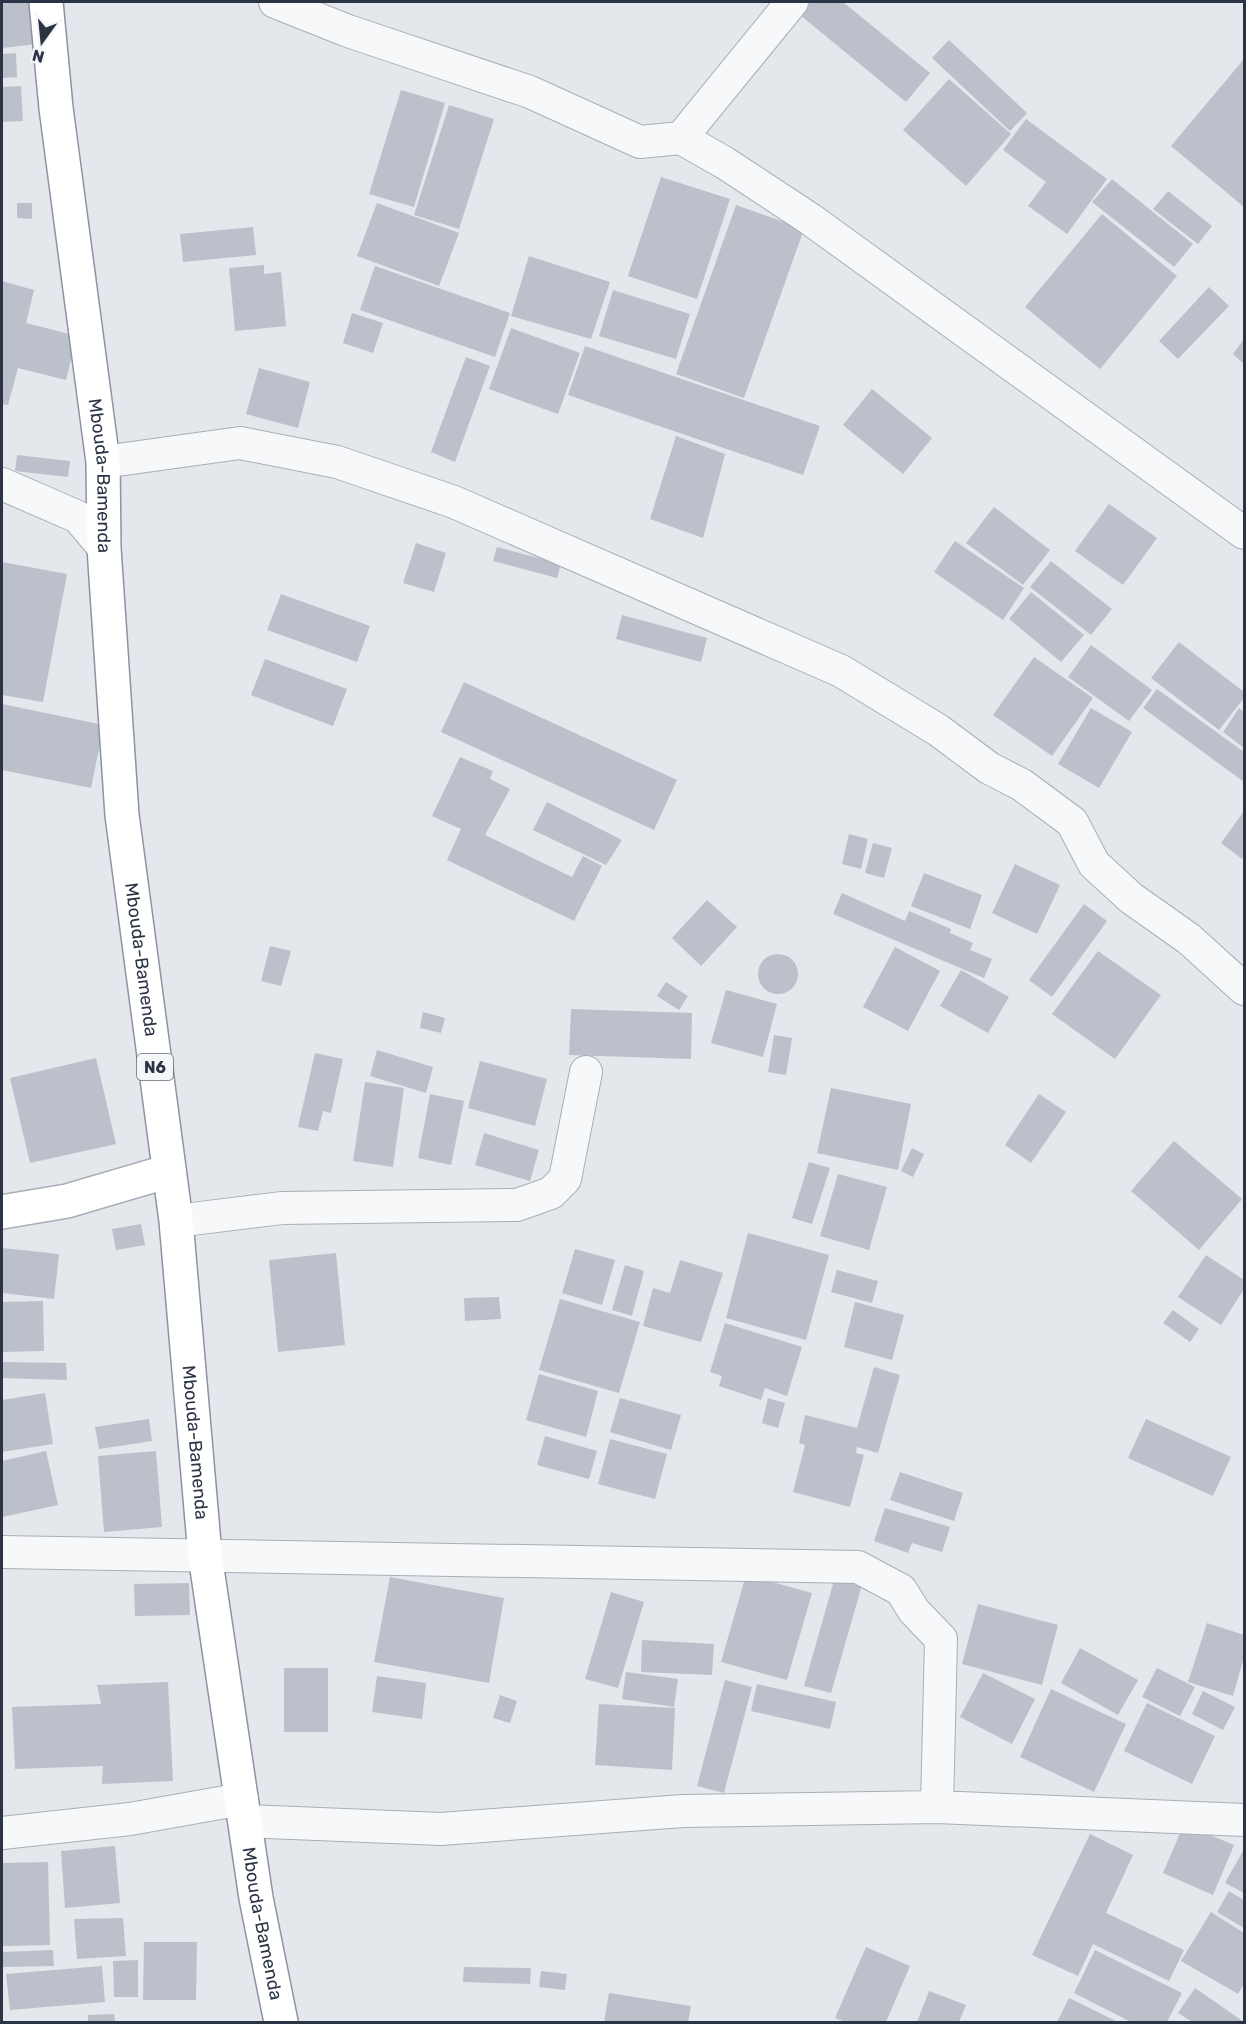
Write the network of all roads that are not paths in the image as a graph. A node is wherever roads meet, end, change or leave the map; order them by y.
1 (46, 2) edge
2 (275, 2) edge
3 (792, 2) edge
4 (681, 138) junction
5 (102, 462) junction
6 (2, 484) edge
7 (1245, 533) edge
8 (104, 548) junction
9 (1245, 988) edge
10 (586, 1072) dead end
11 (169, 1171) junction
12 (2, 1212) edge
13 (176, 1221) junction
14 (2, 1552) edge
15 (205, 1555) junction
16 (937, 1807) junction
17 (244, 1810) junction
18 (1245, 1820) edge
19 (2, 1833) edge
20 (281, 2022) edge

1 - 5 main road, Mbouda-Bamenda / N6
2 - 4 street
3 - 4 street
4 - 7 street
5 - 8 main road, Mbouda-Bamenda / N6
5 - 9 street
6 - 8 street
8 - 11 main road, Mbouda-Bamenda / N6
10 - 13 street
11 - 12 main road
11 - 13 main road, Mbouda-Bamenda / N6
13 - 15 main road, Mbouda-Bamenda / N6
14 - 15 street
15 - 16 street
15 - 17 main road, Mbouda-Bamenda / N6
16 - 17 street
16 - 18 street
17 - 19 street
17 - 20 main road, Mbouda-Bamenda / N6

